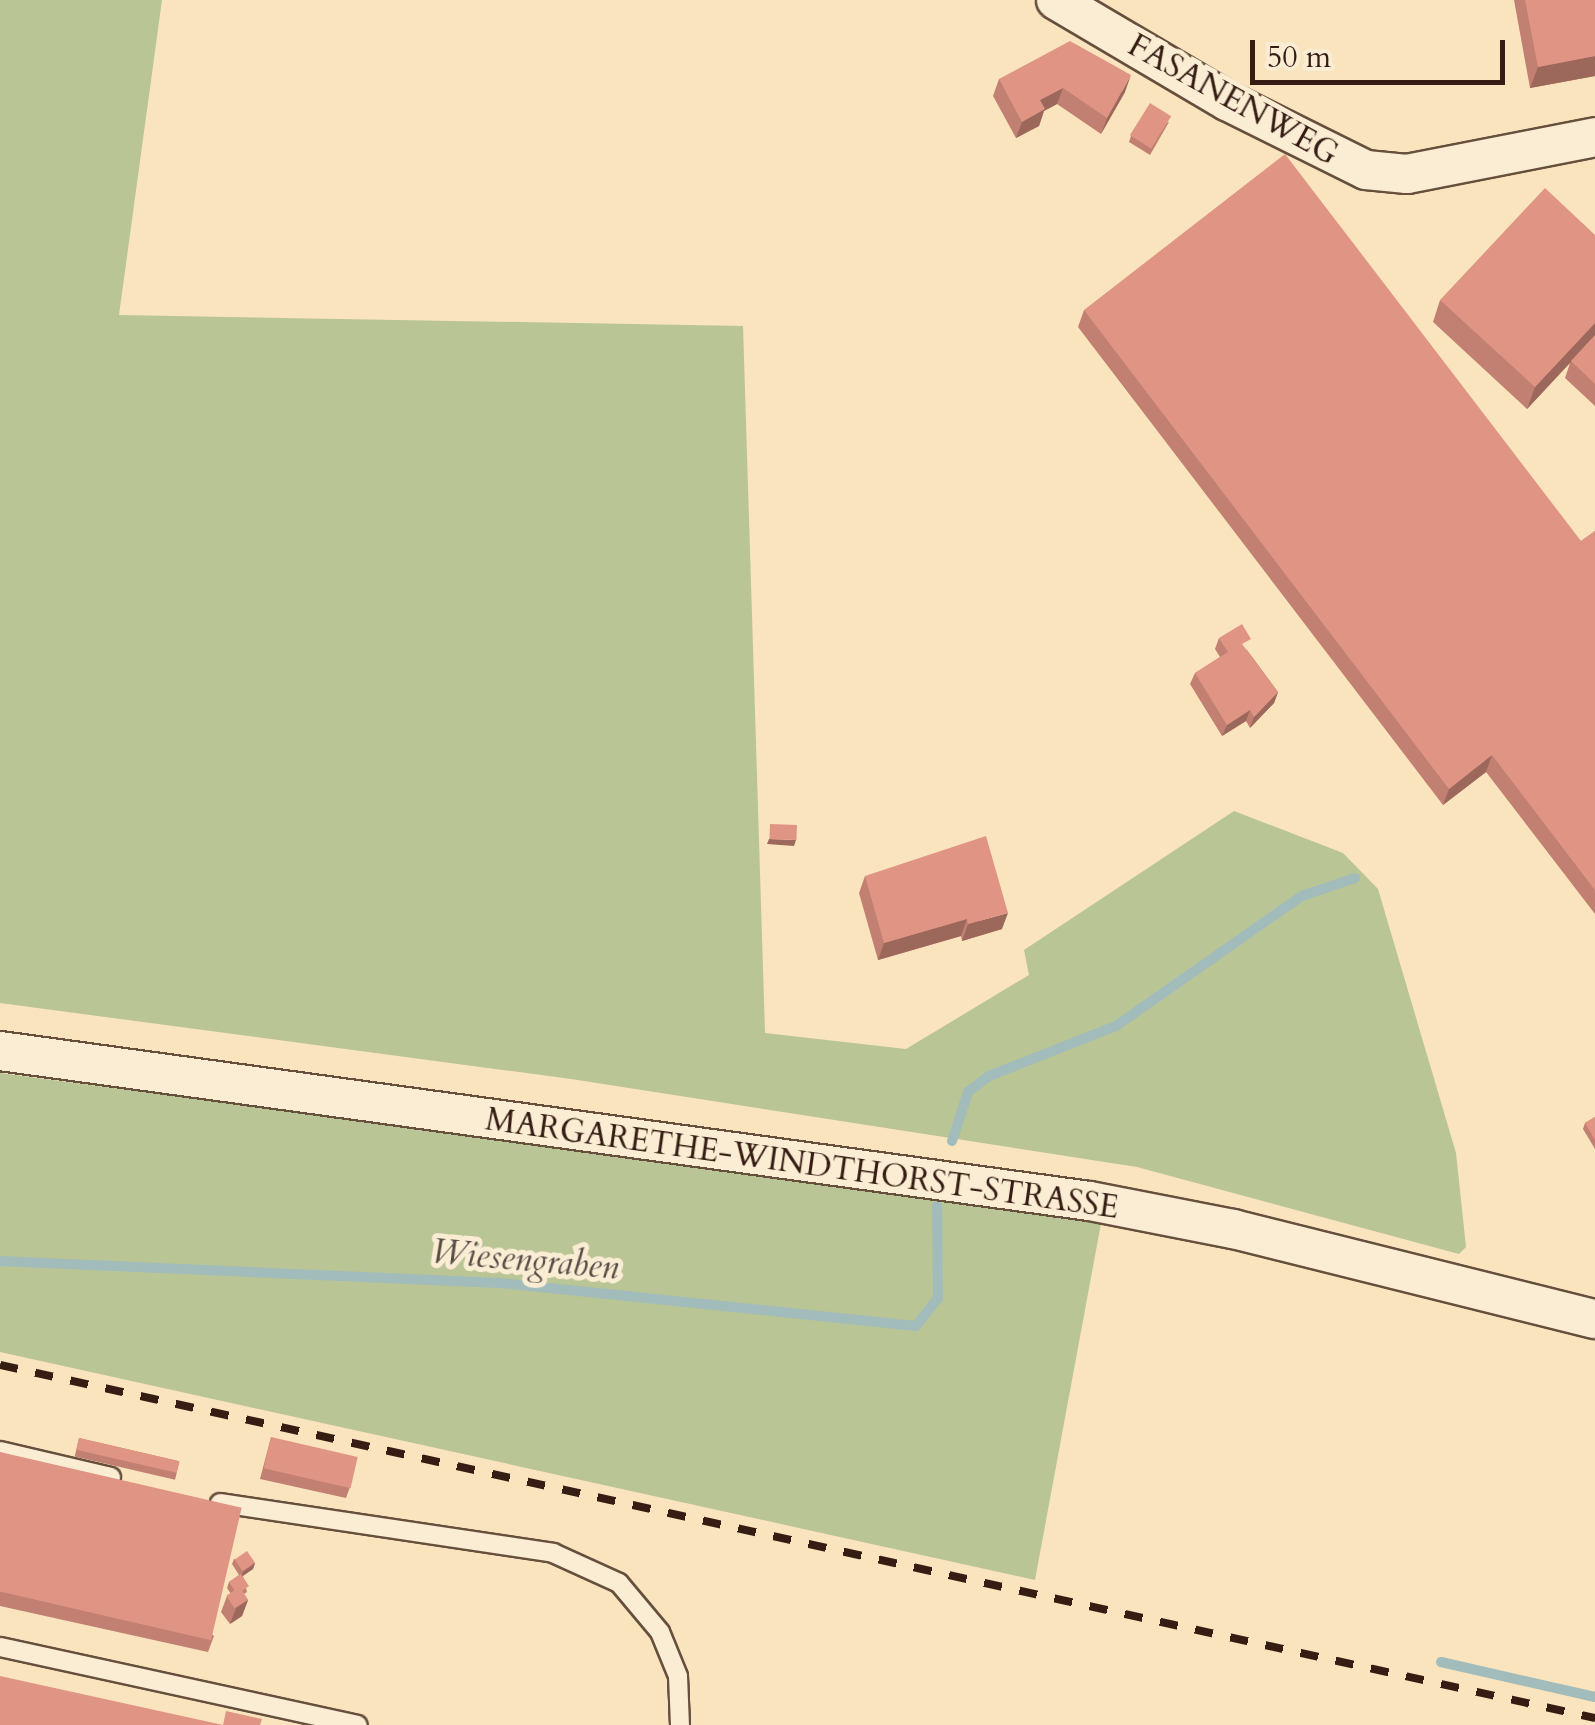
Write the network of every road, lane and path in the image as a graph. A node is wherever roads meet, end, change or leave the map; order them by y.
1 (1056, 0) edge
2 (1595, 137) edge
3 (0, 1051) edge
4 (1595, 1319) edge
5 (0, 1451) edge
6 (136, 1483) edge
7 (194, 1496) edge
8 (0, 1646) edge
9 (358, 1725) edge
10 (680, 1725) edge

1 - 2 street, FASANENWEG
3 - 4 street, MARGARETHE-WINDTHORST-STRASSE
5 - 6 lane
7 - 10 lane
8 - 9 lane

